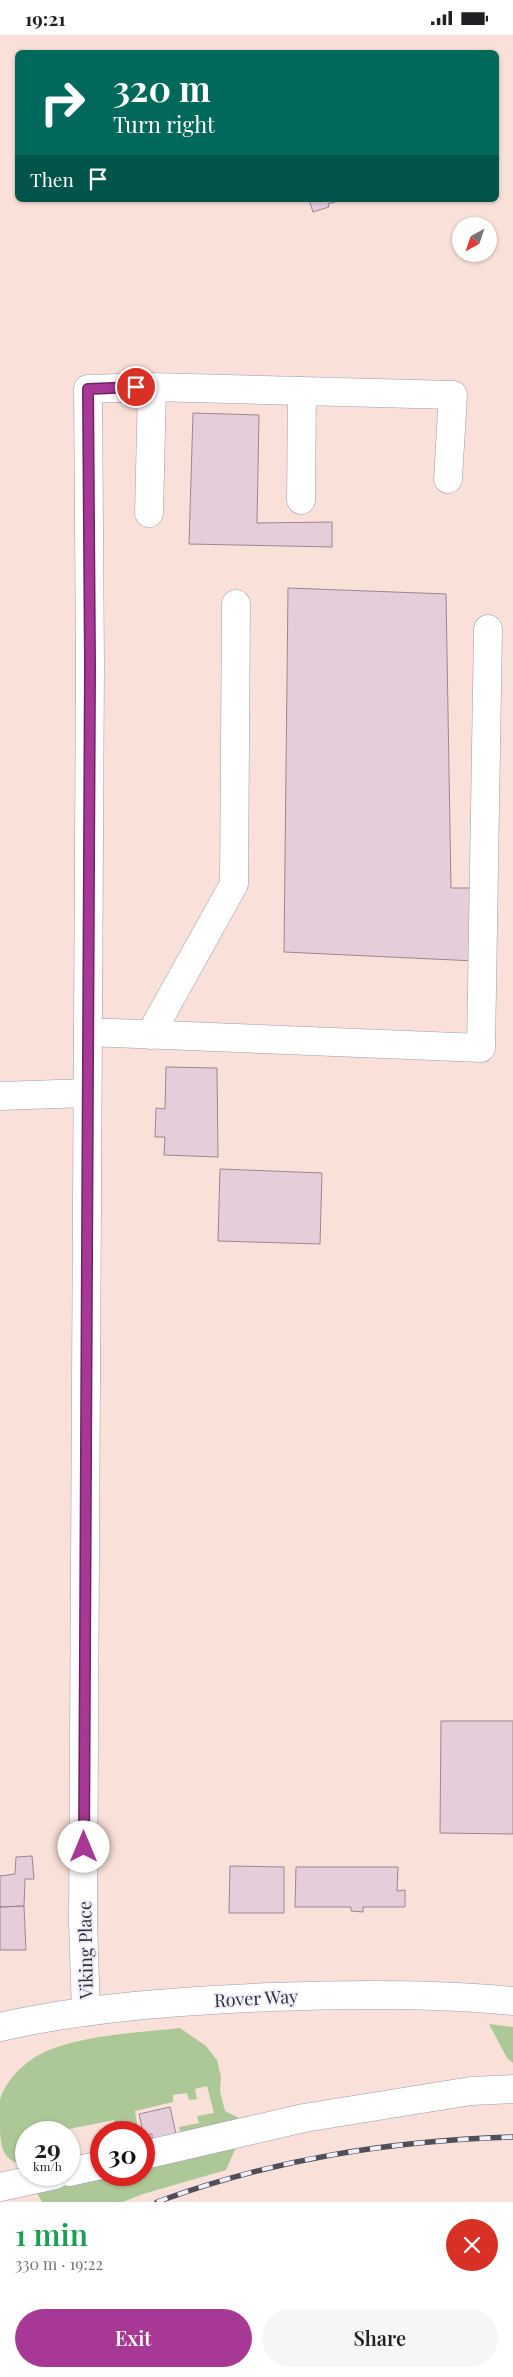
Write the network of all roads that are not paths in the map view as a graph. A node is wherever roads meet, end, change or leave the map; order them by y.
1 (152, 387) junction
2 (302, 391) junction
3 (448, 479) dead end
4 (302, 500) dead end
5 (149, 513) dead end
6 (236, 604) dead end
7 (488, 629) dead end
8 (88, 1032) junction
9 (150, 1035) junction
10 (87, 1093) junction
11 (0, 1096) edge
12 (513, 2001) edge
13 (86, 2012) junction
14 (0, 2027) edge
15 (513, 2089) edge
16 (155, 2152) edge
17 (15, 2184) edge
18 (0, 2187) edge

1 - 2 street
1 - 5 street
1 - 8 street, Viking Place
2 - 3 street
2 - 4 street
6 - 9 street
7 - 9 street
8 - 9 street
8 - 10 street, Viking Place
10 - 11 street
10 - 13 street, Viking Place
12 - 13 street, Rover Way
13 - 14 street, Rover Way
15 - 16 street
17 - 18 street

